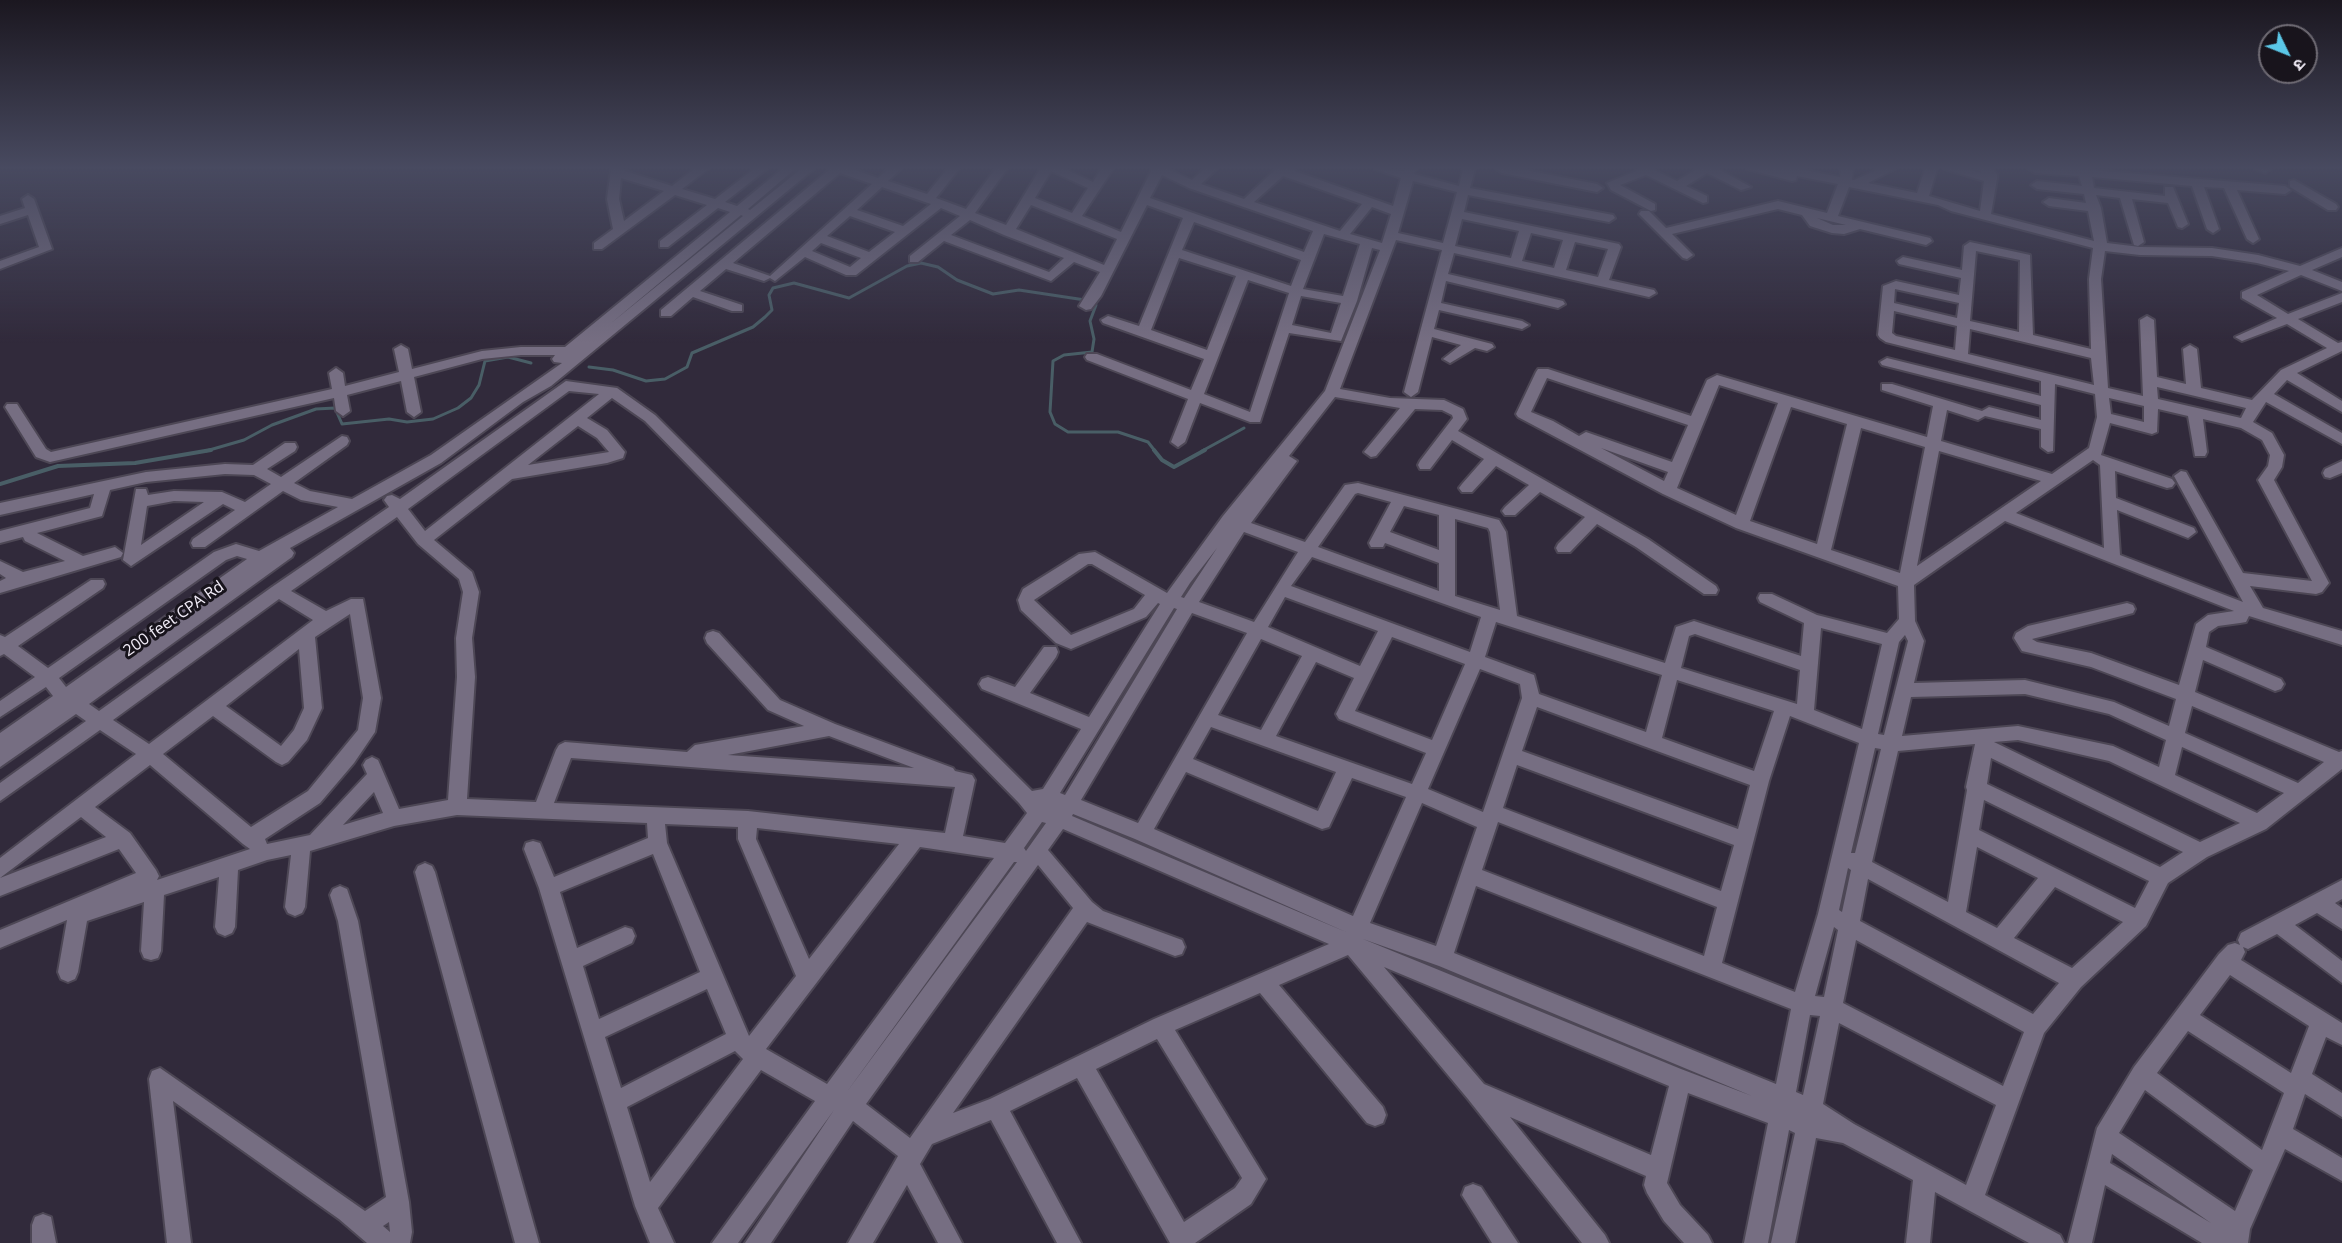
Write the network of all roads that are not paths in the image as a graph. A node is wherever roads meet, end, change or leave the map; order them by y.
1 (38, 227) edge
2 (619, 227) edge
3 (624, 227) edge
4 (686, 227) edge
5 (728, 227) edge
6 (729, 227) edge
7 (768, 227) edge
8 (831, 227) edge
9 (894, 227) edge
10 (909, 227) edge
11 (953, 227) edge
12 (995, 227) edge
13 (1011, 227) edge
14 (1096, 227) edge
15 (1129, 227) edge
16 (1185, 227) edge
17 (1221, 227) edge
18 (1314, 227) edge
19 (1349, 227) edge
20 (1393, 227) edge
21 (1453, 227) edge
22 (1517, 227) edge
23 (1660, 227) edge
24 (1684, 227) edge
25 (1825, 227) edge
26 (1853, 227) edge
27 (1871, 227) edge
28 (2029, 227) edge
29 (2100, 227) edge
30 (2134, 227) edge
31 (2212, 227) edge
32 (2248, 227) edge
33 (1320, 229) junction
34 (1526, 229) junction
35 (620, 230) junction
36 (2213, 230) dead end
37 (905, 231) junction
38 (1008, 232) junction
39 (1664, 232) junction
40 (942, 236) junction
41 (1342, 236) junction
42 (820, 237) junction
43 (1123, 237) junction
44 (1570, 238) junction
45 (2253, 239) dead end
46 (1389, 241) junction
47 (1926, 241) dead end
48 (2138, 242) dead end
49 (1367, 243) junction
50 (664, 244) dead end
51 (598, 246) dead end
52 (2099, 246) junction
53 (1447, 249) junction
54 (804, 252) junction
55 (1174, 252) junction
56 (2342, 252) edge
57 (1687, 255) dead end
58 (871, 257) junction
59 (1072, 257) junction
60 (1308, 258) junction
61 (914, 259) dead end
62 (1902, 261) dead end
63 (724, 264) junction
64 (1515, 264) junction
65 (0, 265) edge
66 (1106, 270) junction
67 (2296, 272) junction
68 (1558, 274) junction
69 (1244, 275) junction
70 (1966, 275) junction
71 (1440, 276) junction
72 (1602, 283) junction
73 (2342, 287) edge
74 (1295, 291) junction
75 (691, 292) junction
76 (1649, 293) dead end
77 (2342, 295) edge
78 (1964, 300) junction
79 (1090, 301) dead end
80 (1350, 301) junction
81 (1558, 304) dead end
82 (1433, 305) junction
83 (1888, 306) junction
84 (737, 308) dead end
85 (666, 314) dead end
86 (2288, 319) junction
87 (1108, 320) dead end
88 (2147, 320) dead end
89 (1964, 324) junction
90 (1522, 325) dead end
91 (1283, 328) junction
92 (1426, 331) junction
93 (1143, 332) junction
94 (2242, 337) dead end
95 (2026, 338) junction
96 (1473, 343) junction
97 (1487, 347) dead end
98 (2339, 347) edge
99 (401, 349) dead end
100 (2190, 349) dead end
101 (567, 351) junction
102 (1962, 355) junction
103 (2097, 355) junction
104 (1092, 357) dead end
105 (1212, 357) junction
106 (1450, 359) dead end
107 (1887, 362) dead end
108 (336, 373) dead end
109 (2286, 373) junction
110 (407, 376) junction
111 (2048, 377) junction
112 (2148, 380) junction
113 (541, 381) junction
114 (566, 386) junction
115 (1340, 386) junction
116 (1887, 387) dead end
117 (2194, 390) junction
118 (612, 391) junction
119 (2100, 391) junction
120 (340, 393) junction
121 (1197, 399) junction
122 (1411, 399) junction
123 (2259, 400) junction
124 (1785, 401) junction
125 (2048, 402) junction
126 (2149, 402) junction
127 (1941, 404) junction
128 (2340, 404) edge
129 (12, 407) dead end
130 (343, 411) dead end
131 (414, 412) dead end
132 (2195, 412) junction
133 (2104, 417) junction
134 (576, 418) junction
135 (1537, 420) junction
136 (1695, 422) junction
137 (1855, 422) junction
138 (2245, 424) junction
139 (2047, 426) junction
140 (1450, 433) junction
141 (2342, 439) edge
142 (342, 441) dead end
143 (1178, 442) dead end
144 (1932, 444) junction
145 (290, 447) dead end
146 (2048, 447) dead end
147 (1371, 452) dead end
148 (2200, 452) dead end
149 (2087, 457) junction
150 (1494, 458) junction
151 (2107, 461) junction
152 (1425, 465) dead end
153 (1676, 469) junction
154 (256, 470) junction
155 (506, 474) junction
156 (146, 477) junction
157 (2054, 480) junction
158 (283, 482) junction
159 (1539, 484) junction
160 (103, 486) junction
161 (1467, 488) dead end
162 (385, 489) junction
163 (1668, 490) junction
164 (222, 497) junction
165 (1400, 499) junction
166 (2110, 501) junction
167 (139, 502) junction
168 (354, 505) junction
169 (397, 508) junction
170 (0, 509) edge
171 (246, 509) junction
172 (1447, 511) junction
173 (1510, 511) dead end
174 (2005, 515) junction
175 (1595, 516) junction
176 (1234, 522) junction
177 (322, 524) junction
178 (1741, 524) junction
179 (2188, 532) dead end
180 (0, 537) edge
181 (32, 537) dead end
182 (424, 540) junction
183 (200, 543) dead end
184 (1564, 548) dead end
185 (1307, 551) junction
186 (115, 553) dead end
187 (1822, 554) junction
188 (260, 558) junction
189 (2112, 558) junction
190 (1446, 559) junction
191 (82, 562) junction
192 (0, 567) edge
193 (21, 579) junction
194 (1906, 582) junction
195 (97, 584) dead end
196 (2241, 584) junction
197 (0, 587) edge
198 (1281, 589) junction
199 (1710, 590) dead end
200 (278, 591) junction
201 (1162, 598) junction
202 (1766, 598) dead end
203 (1447, 600) junction
204 (1189, 605) junction
205 (2127, 609) dead end
206 (2248, 609) junction
207 (1907, 614) junction
208 (1500, 616) junction
209 (326, 619) junction
210 (1813, 620) junction
211 (1387, 629) junction
212 (1257, 630) junction
213 (306, 634) junction
214 (713, 638) dead end
215 (2342, 638) edge
216 (1891, 640) junction
217 (2, 645) edge
218 (2197, 650) junction
219 (1050, 652) dead end
220 (1313, 653) junction
221 (1475, 661) junction
222 (1810, 666) junction
223 (1670, 671) junction
224 (1364, 675) junction
225 (48, 676) junction
226 (988, 684) dead end
227 (2275, 684) dead end
228 (1905, 690) junction
229 (1020, 694) junction
230 (2187, 695) junction
231 (1531, 698) junction
232 (70, 701) junction
233 (213, 706) junction
234 (1784, 708) junction
235 (0, 710) edge
236 (1805, 714) junction
237 (1206, 718) junction
238 (99, 720) junction
239 (1092, 726) junction
240 (830, 729) junction
241 (2177, 737) junction
242 (1265, 739) junction
243 (1869, 740) junction
244 (1652, 741) junction
245 (1983, 741) junction
246 (0, 743) edge
247 (1892, 744) junction
248 (1436, 749) junction
249 (151, 755) junction
250 (1512, 755) junction
251 (670, 757) junction
252 (0, 759) edge
253 (2341, 760) edge
254 (1180, 762) junction
255 (1347, 768) junction
256 (2165, 778) junction
257 (966, 780) junction
258 (1760, 781) junction
259 (1975, 787) junction
260 (2298, 791) junction
261 (0, 793) edge
262 (1419, 794) junction
263 (1043, 805) junction
264 (82, 807) junction
265 (457, 807) junction
266 (543, 809) junction
267 (1064, 812) junction
268 (655, 815) junction
269 (1490, 817) junction
270 (394, 818) junction
271 (748, 819) junction
272 (2259, 823) junction
273 (1142, 833) junction
274 (1968, 833) junction
275 (916, 837) junction
276 (250, 838) junction
277 (123, 839) junction
278 (1744, 840) junction
279 (952, 842) junction
280 (308, 843) junction
281 (658, 843) junction
282 (533, 849) dead end
283 (2200, 850) junction
284 (267, 852) junction
285 (1034, 852) junction
286 (1009, 853) junction
287 (1840, 856) junction
288 (1862, 864) junction
289 (229, 867) junction
290 (0, 869) edge
291 (425, 872) dead end
292 (1469, 874) junction
293 (2052, 876) junction
294 (2161, 877) junction
295 (0, 887) edge
296 (549, 888) junction
297 (155, 889) junction
298 (2342, 889) edge
299 (340, 895) dead end
300 (1727, 902) junction
301 (2318, 902) junction
302 (295, 907) dead end
303 (1085, 908) junction
304 (1828, 914) junction
305 (1956, 914) junction
306 (2139, 920) junction
307 (2342, 920) edge
308 (2278, 923) junction
309 (1850, 924) junction
310 (225, 927) dead end
311 (625, 936) dead end
312 (1355, 936) junction
313 (0, 939) edge
314 (2001, 939) junction
315 (1175, 947) dead end
316 (151, 951) dead end
317 (2236, 951) junction
318 (1442, 958) junction
319 (571, 961) junction
320 (1710, 970) junction
321 (68, 972) dead end
322 (2342, 974) edge
323 (712, 976) junction
324 (807, 977) junction
325 (2074, 980) junction
326 (1263, 982) junction
327 (1802, 1004) junction
328 (1831, 1008) junction
329 (2184, 1017) junction
330 (2321, 1021) junction
331 (1161, 1026) junction
332 (2036, 1027) junction
333 (593, 1032) junction
334 (2342, 1035) edge
335 (749, 1049) junction
336 (1082, 1066) junction
337 (2142, 1075) junction
338 (1681, 1080) junction
339 (2298, 1083) junction
340 (1476, 1091) junction
341 (828, 1097) junction
342 (2007, 1099) junction
343 (615, 1102) junction
344 (850, 1106) junction
345 (2342, 1106) edge
346 (996, 1107) junction
347 (1784, 1107) junction
348 (1375, 1115) dead end
349 (1807, 1117) junction
350 (2280, 1134) junction
351 (2104, 1137) junction
352 (915, 1151) junction
353 (2266, 1166) junction
354 (2098, 1168) junction
355 (1659, 1170) junction
356 (2342, 1170) edge
357 (1925, 1175) junction
358 (1473, 1195) dead end
359 (1972, 1199) junction
360 (398, 1202) junction
361 (646, 1206) junction
362 (364, 1226) junction
363 (2233, 1238) edge
364 (1181, 1241) edge
365 (759, 1242) edge
366 (179, 1243) edge
367 (385, 1243) edge
368 (398, 1243) edge
369 (527, 1243) edge
370 (662, 1243) edge
371 (724, 1243) edge
372 (860, 1243) edge
373 (950, 1243) edge
374 (1069, 1243) edge
375 (1506, 1243) edge
376 (1597, 1243) edge
377 (1700, 1243) edge
378 (1756, 1243) edge
379 (1783, 1243) edge
380 (1918, 1243) edge
381 (2052, 1243) edge
382 (2080, 1243) edge

1 - 65 street
2 - 35 street
3 - 35 street
4 - 50 street
5 - 101 street
6 - 113 street
7 - 63 street
8 - 42 street
9 - 37 street
10 - 37 street
11 - 40 street
12 - 38 street
13 - 38 street
14 - 43 street
15 - 43 street
16 - 55 street
17 - 60 street
18 - 33 street
19 - 41 street
20 - 46 street
21 - 53 street
22 - 34 street
23 - 39 street
24 - 39 street
25 - 26 street
27 - 47 street
28 - 52 street
29 - 52 street
30 - 48 street
31 - 36 street
32 - 45 street
33 - 41 street
33 - 60 street
34 - 44 street
34 - 64 street
35 - 51 street
37 - 58 street
38 - 59 street
39 - 57 street
40 - 59 street
40 - 61 street
41 - 49 street
42 - 54 street
42 - 58 street
43 - 66 street
44 - 68 street
44 - 72 street
46 - 49 street
46 - 53 street
46 - 115 street
49 - 80 street
52 - 67 street
52 - 103 street
53 - 64 street
53 - 71 street
54 - 58 street
54 - 63 street
55 - 69 street
55 - 93 street
56 - 67 street
59 - 66 street
60 - 74 street
62 - 70 street
63 - 75 street
64 - 68 street
66 - 79 street
67 - 73 street
67 - 77 street
67 - 86 street
68 - 72 street
69 - 74 street
69 - 105 street
70 - 78 street
70 - 95 street
71 - 81 street
71 - 82 street
72 - 76 street
74 - 80 street
74 - 91 street
75 - 84 street
75 - 85 street
77 - 86 street
78 - 83 street
78 - 89 street
80 - 91 street
82 - 90 street
82 - 92 street
83 - 89 street
83 - 102 street
86 - 94 street
86 - 98 street
87 - 93 street
88 - 112 street
89 - 95 street
89 - 102 street
91 - 121 street
92 - 96 street
92 - 122 street
93 - 105 street
95 - 103 street
96 - 97 street
96 - 106 street
98 - 109 street
99 - 110 street
100 - 117 street
101 - 110 street
101 - 113 street
102 - 111 street
103 - 119 street
104 - 121 street
105 - 121 street
107 - 125 street
108 - 120 street
109 - 123 street
109 - 128 street
110 - 120 street
110 - 131 street
111 - 119 street
111 - 125 street
112 - 117 street
112 - 126 street
113 - 114 street
113 - 162 street, 200 feet CPA Rd
114 - 118 street
114 - 169 street
115 - 122 street
115 - 176 street
116 - 127 street
117 - 123 street
118 - 134 street
118 - 263 street
119 - 126 street
119 - 133 street
120 - 129 street
120 - 130 street
121 - 143 street
122 - 140 street
122 - 147 street
123 - 138 street
123 - 141 street
124 - 136 street
124 - 137 street
124 - 178 street
125 - 139 street
126 - 132 street
126 - 133 street
127 - 139 street
127 - 144 street
132 - 138 street
132 - 148 street
133 - 149 street
134 - 155 street
134 - 155 street
135 - 136 street
135 - 153 street
135 - 163 street
136 - 153 street
137 - 144 street
137 - 187 street
138 - 196 street
139 - 146 street
140 - 150 street
140 - 152 street
142 - 158 street
144 - 157 street
144 - 194 street
145 - 154 street
149 - 151 street
149 - 157 street
150 - 159 street
150 - 161 street
151 - 166 street
151 - 196 street
153 - 163 street
154 - 156 street
154 - 158 street
155 - 182 street
156 - 160 street
156 - 167 street
157 - 174 street
158 - 168 street
158 - 171 street
159 - 173 street
159 - 175 street
160 - 170 street
160 - 180 street
162 - 168 street, 200 feet CPA Rd
162 - 169 street
163 - 178 street
164 - 167 street
164 - 167 street
164 - 171 street
165 - 172 street
165 - 185 street
165 - 190 street
166 - 179 street
166 - 189 street
168 - 177 street, 200 feet CPA Rd
169 - 182 street
169 - 200 street
171 - 183 street
172 - 190 street
172 - 208 street
174 - 189 street
174 - 194 street
175 - 184 street
175 - 199 street
176 - 185 street
176 - 201 street
176 - 204 street
177 - 188 street, 200 feet CPA Rd
177 - 232 street
178 - 187 street
181 - 191 street
182 - 265 street
185 - 198 street
185 - 203 street
186 - 191 street
187 - 194 street
188 - 225 street
188 - 232 street, 200 feet CPA Rd
189 - 206 street
190 - 203 street
191 - 193 street
192 - 193 street
193 - 197 street
194 - 207 street
195 - 217 street
196 - 206 street
198 - 211 street
198 - 212 street
200 - 209 street
200 - 238 street
201 - 201 street
201 - 204 street
201 - 239 street
202 - 210 street
203 - 208 street
204 - 212 street
204 - 267 street
205 - 230 street
206 - 215 street
206 - 218 street
207 - 216 street
207 - 228 street
208 - 221 street
208 - 223 street
209 - 213 street
209 - 276 street
210 - 216 street
210 - 222 street
211 - 221 street
211 - 224 street
212 - 220 street
212 - 237 street
213 - 233 street
213 - 233 street
214 - 240 street
216 - 243 street
217 - 225 street
218 - 227 street
218 - 230 street
219 - 229 street
220 - 224 street
220 - 242 street
221 - 231 street
221 - 248 street
222 - 223 street
222 - 236 street
223 - 234 street
223 - 244 street
224 - 248 street
225 - 232 street
225 - 235 street
226 - 229 street
228 - 241 street
228 - 247 street
229 - 239 street
230 - 241 street
230 - 253 street
231 - 244 street
231 - 250 street
232 - 238 street
232 - 246 street, 200 feet CPA Rd
232 - 252 street
233 - 249 street
234 - 236 street
234 - 258 street
236 - 243 street
237 - 242 street
237 - 254 street
238 - 249 street
238 - 261 street
239 - 263 street
240 - 251 street
240 - 257 street
241 - 256 street
241 - 260 street
242 - 255 street
243 - 247 street
243 - 287 street
244 - 258 street
245 - 247 street
245 - 256 street
245 - 259 street
245 - 283 street
247 - 288 street
248 - 262 street
249 - 264 street
249 - 276 street
250 - 269 street
250 - 278 street
251 - 257 street
251 - 266 street
253 - 260 street
254 - 255 street
254 - 273 street
255 - 262 street
256 - 272 street
257 - 279 street
258 - 278 street
259 - 274 street
259 - 294 street
260 - 272 street
262 - 269 street
262 - 312 street
263 - 267 street
263 - 286 street
264 - 277 street
264 - 290 street
265 - 266 street
265 - 270 street
266 - 268 street
267 - 273 street
267 - 285 street
267 - 312 street
268 - 271 street
268 - 281 street
269 - 292 street
269 - 300 street
270 - 280 street
270 - 280 street
271 - 275 street
271 - 324 street
272 - 283 street
273 - 312 street
274 - 293 street
274 - 305 street
275 - 279 street
275 - 324 street
276 - 284 street
277 - 295 street
277 - 313 street
278 - 300 street
279 - 286 street
280 - 284 street
280 - 302 street
281 - 296 street
281 - 323 street
282 - 296 street
283 - 294 street
284 - 289 street
285 - 286 street
285 - 303 street
285 - 344 street
286 - 341 street
287 - 288 street
287 - 304 street
288 - 305 street
288 - 309 street
289 - 297 street
289 - 310 street
291 - 369 street
292 - 318 street
292 - 320 street
293 - 306 street
293 - 314 street
294 - 306 street
296 - 319 street
297 - 316 street
297 - 321 street
298 - 301 street
299 - 360 street
300 - 320 street
301 - 307 street
301 - 308 street
303 - 315 street
303 - 352 street
304 - 309 street
304 - 327 street
305 - 314 street
306 - 325 street
308 - 317 street
308 - 322 street
309 - 328 street
309 - 332 street
311 - 319 street
312 - 318 street
312 - 326 street
312 - 338 street
312 - 340 street
314 - 325 street
317 - 329 street
317 - 330 street
318 - 347 street
319 - 333 street
320 - 327 street
323 - 333 street
323 - 335 street
324 - 335 street
325 - 332 street
326 - 331 street
326 - 348 street
327 - 328 street
327 - 347 street
328 - 342 street
328 - 349 street
329 - 337 street
329 - 339 street
330 - 334 street
330 - 339 street
331 - 336 street
331 - 364 street
332 - 342 street
333 - 343 street
335 - 341 street
335 - 343 street
335 - 361 street
336 - 346 street
336 - 364 street
337 - 351 street
337 - 353 street
338 - 347 street
338 - 355 street
339 - 345 street
339 - 350 street
340 - 355 street
340 - 376 street
341 - 344 street
341 - 371 street
342 - 359 street
343 - 361 street
344 - 352 street
344 - 365 street
346 - 352 street
346 - 374 street
347 - 349 street
347 - 378 street
349 - 357 street
349 - 379 street
350 - 353 street
350 - 356 street
351 - 354 street
351 - 363 street
352 - 372 street
352 - 373 street
353 - 363 street
354 - 363 street
354 - 382 street
355 - 377 street
357 - 359 street
357 - 380 street
358 - 375 street
359 - 381 street
360 - 362 street
360 - 368 street
361 - 370 street
362 - 366 street
362 - 367 street

